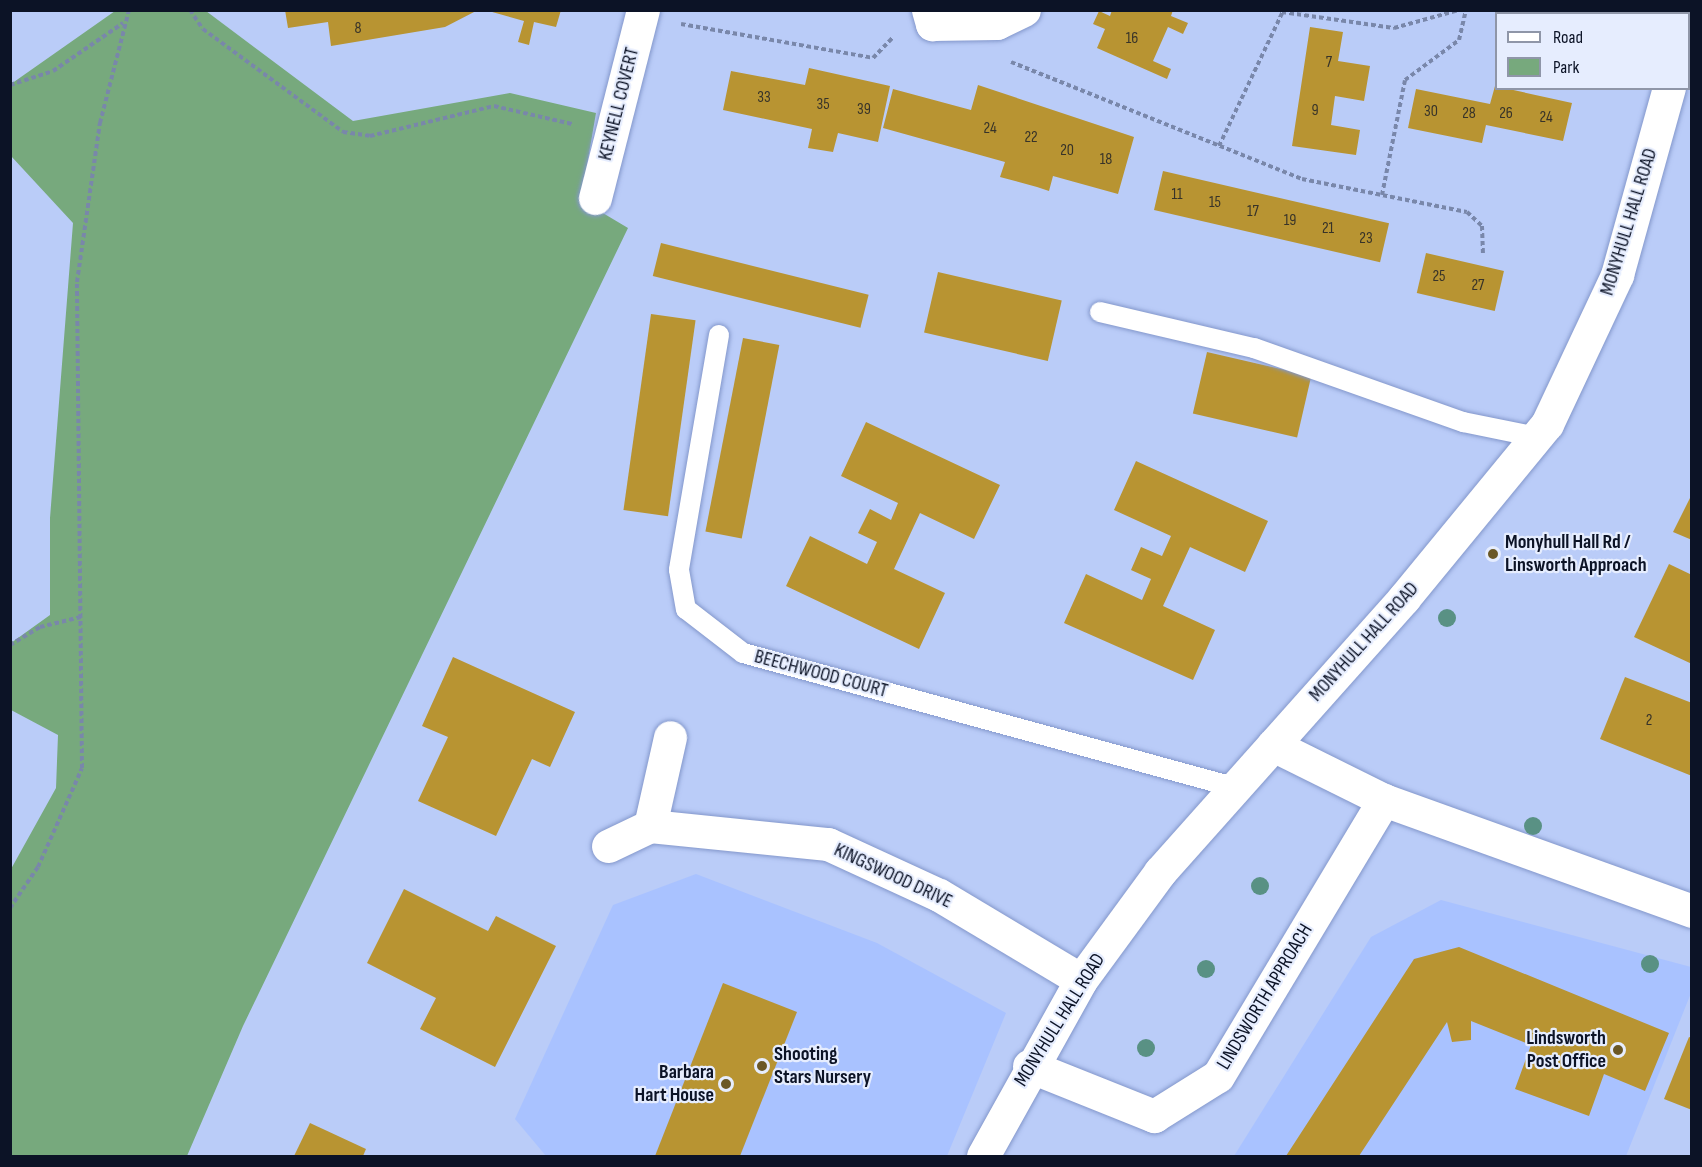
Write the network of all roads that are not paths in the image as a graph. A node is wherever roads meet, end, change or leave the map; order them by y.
1 (642, 13) edge
2 (930, 17) edge
3 (1011, 17) edge
4 (1668, 90) edge
5 (596, 198) dead end
6 (1100, 312) dead end
7 (719, 335) dead end
8 (1537, 437) junction
9 (670, 737) dead end
10 (1273, 745) junction
11 (1237, 788) junction
12 (1384, 800) junction
13 (650, 825) junction
14 (608, 846) dead end
15 (1692, 911) edge
16 (1081, 980) junction
17 (1029, 1066) junction
18 (983, 1156) edge

1 - 5 street, KEYNELL COVERT
2 - 3 street
4 - 8 street, MONYHULL HALL ROAD
6 - 8 lane
7 - 11 lane, BEECHWOOD COURT
8 - 10 street, MONYHULL HALL ROAD
9 - 13 street
10 - 11 street, MONYHULL HALL ROAD
10 - 12 street
11 - 16 street, MONYHULL HALL ROAD
12 - 15 street
12 - 17 street, LINDSWORTH APPROACH
13 - 14 street
13 - 16 street, KINGSWOOD DRIVE
16 - 17 street, MONYHULL HALL ROAD
17 - 18 street, MONYHULL HALL ROAD

